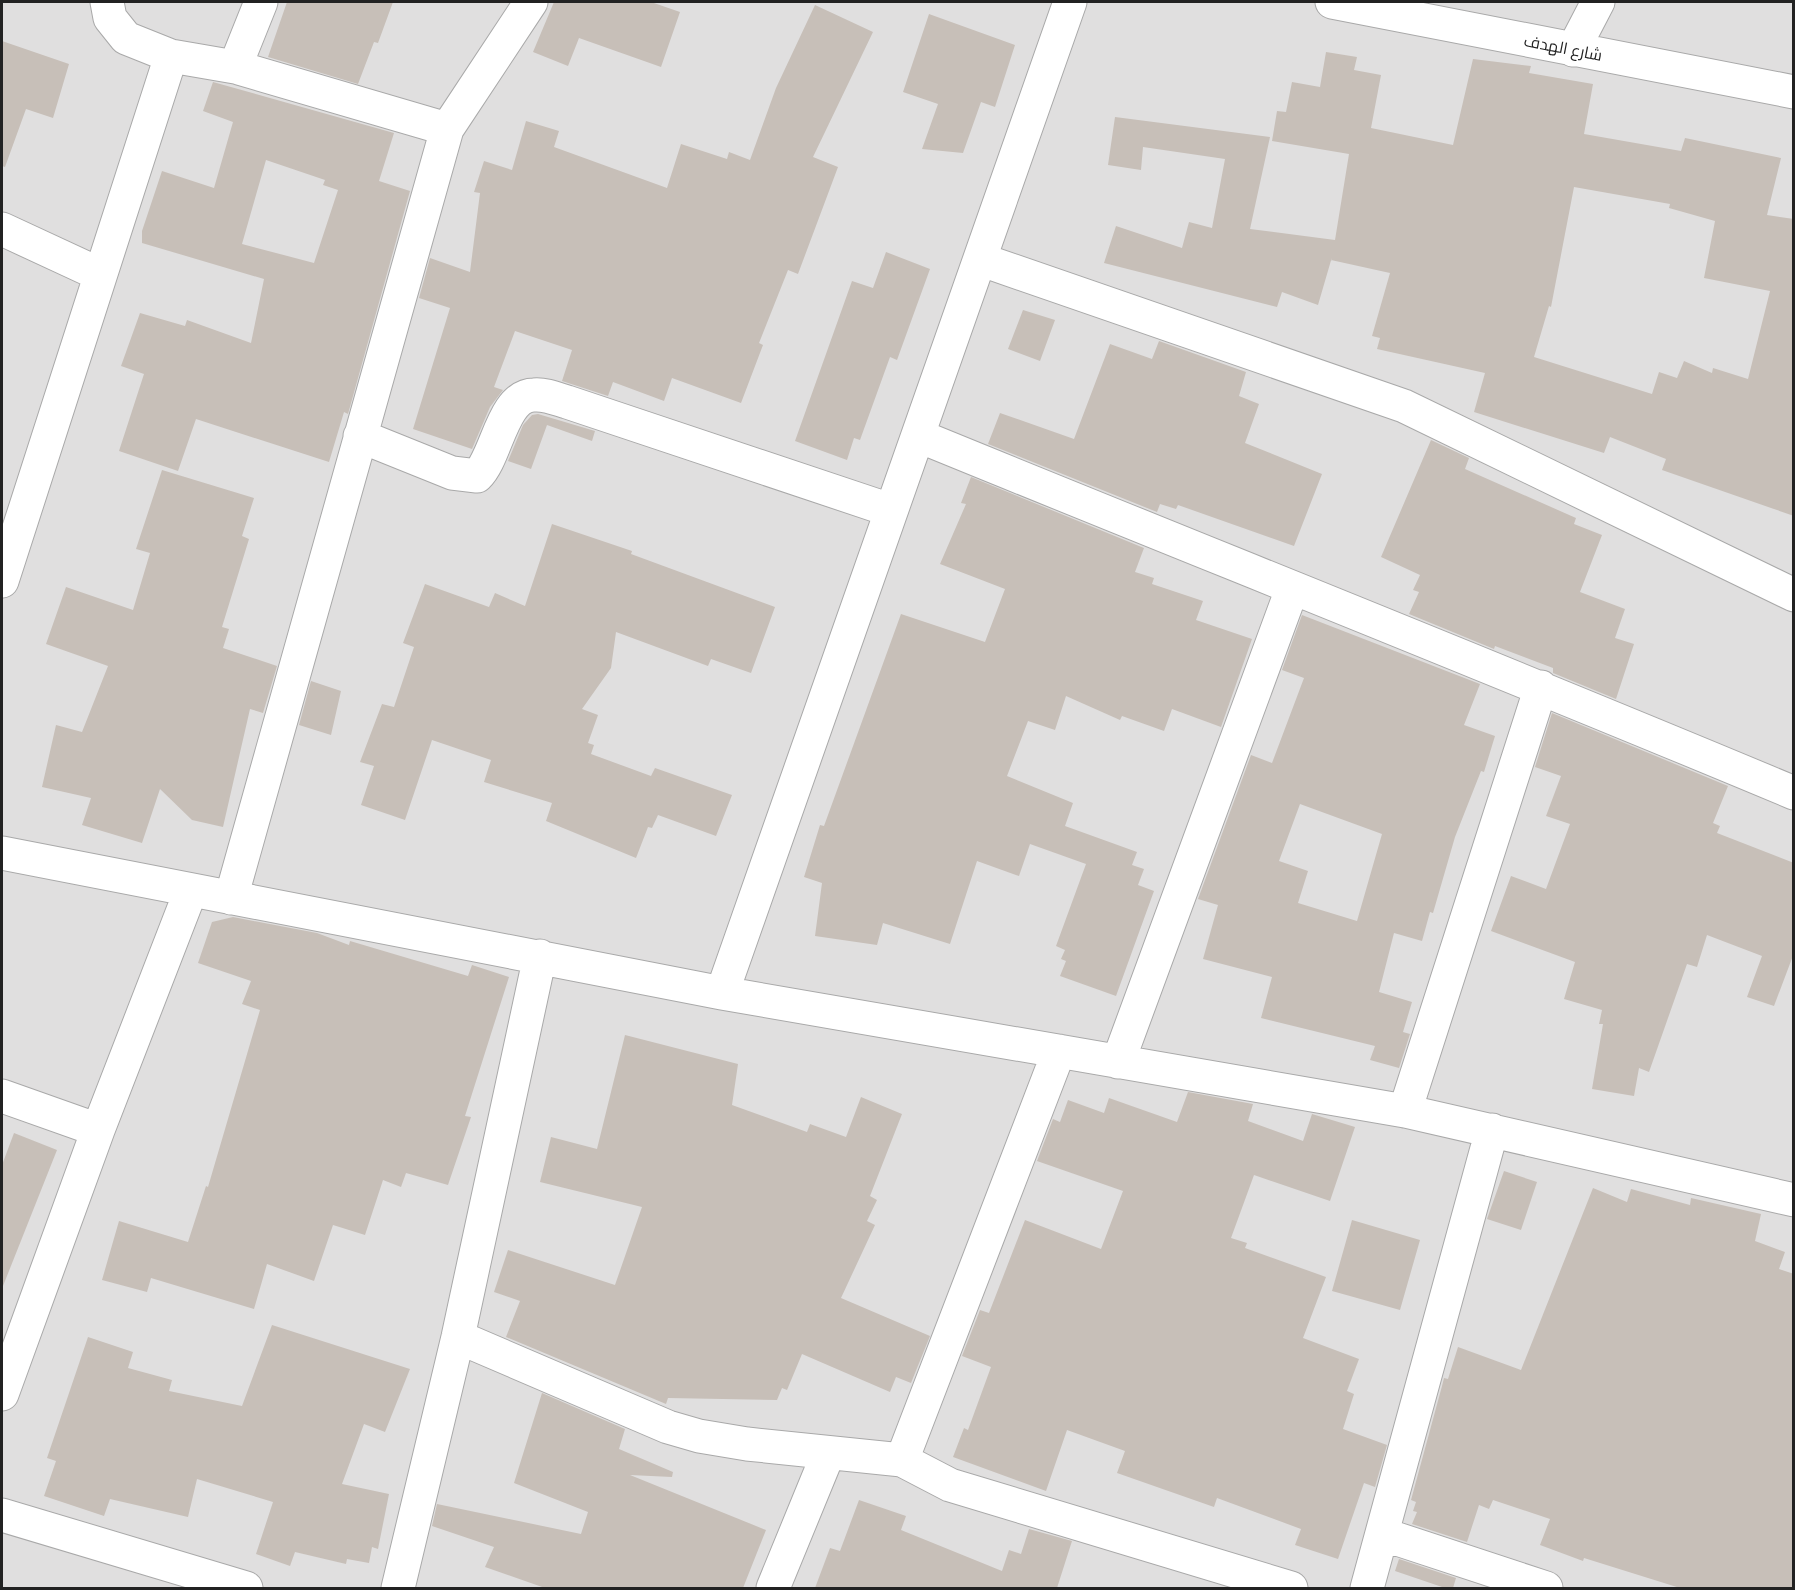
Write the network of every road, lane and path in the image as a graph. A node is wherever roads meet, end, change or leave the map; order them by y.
1 (107, 2) edge
2 (261, 2) edge
3 (531, 2) edge
4 (1070, 2) edge
5 (1332, 2) edge
6 (1598, 2) edge
7 (1573, 51) junction
8 (171, 56) junction
9 (235, 67) junction
10 (1794, 92) edge
11 (447, 129) junction
12 (2, 229) edge
13 (982, 260) junction
14 (99, 274) junction
15 (360, 436) junction
16 (919, 436) junction
17 (890, 510) junction
18 (2, 581) edge
19 (1292, 589) junction
20 (1794, 595) edge
21 (1541, 687) junction
22 (1794, 793) edge
23 (2, 853) edge
24 (191, 890) junction
25 (231, 898) junction
26 (540, 956) junction
27 (722, 993) junction
28 (1059, 1052) junction
29 (1118, 1062) junction
30 (2, 1096) edge
31 (1405, 1111) junction
32 (98, 1130) junction
33 (1492, 1130) junction
34 (1794, 1200) edge
35 (458, 1337) junction
36 (2, 1394) edge
37 (828, 1454) junction
38 (902, 1460) junction
39 (2, 1515) edge
40 (1382, 1534) junction
41 (1205, 1577) edge
42 (246, 1588) edge
43 (398, 1588) edge
44 (772, 1588) edge
45 (1291, 1588) edge
46 (1366, 1588) edge
47 (1546, 1588) edge

1 - 8 street
2 - 9 street
3 - 11 street
4 - 13 street
5 - 7 street, شارع الهدف
6 - 7 street
7 - 10 street, شارع الهدف
8 - 9 street
8 - 14 street
9 - 11 street
11 - 15 street
12 - 14 street
13 - 16 street
13 - 20 street
14 - 18 street
15 - 17 street
15 - 25 street
16 - 17 street
16 - 19 street
17 - 27 street
19 - 21 street
19 - 29 street
21 - 22 street
21 - 31 street
23 - 24 street
24 - 25 street
24 - 32 street
25 - 26 street
26 - 27 street
26 - 35 street
27 - 28 street
28 - 29 street
28 - 38 street
29 - 31 street
30 - 32 street
31 - 33 street
32 - 36 street
33 - 34 street
33 - 40 street
35 - 37 street
35 - 43 street
37 - 38 street
37 - 44 street
38 - 41 street
39 - 42 street
40 - 46 street
40 - 47 street
41 - 45 street

